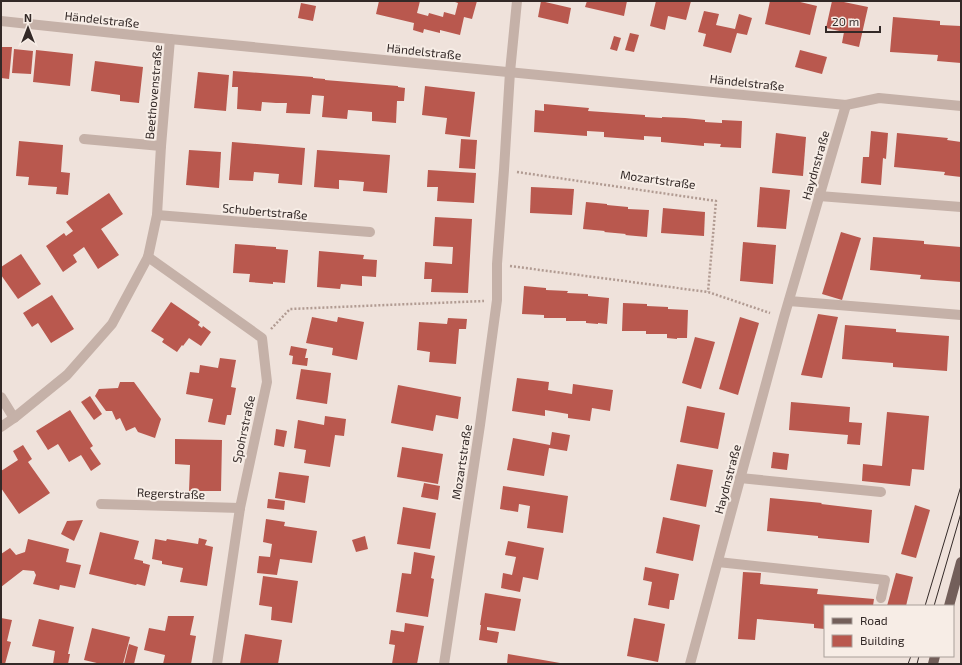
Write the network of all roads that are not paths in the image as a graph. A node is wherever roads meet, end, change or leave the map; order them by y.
1 (517, 1) edge
2 (1, 21) edge
3 (170, 39) junction
4 (510, 72) junction
5 (846, 105) junction
6 (961, 106) edge
7 (84, 139) dead end
8 (161, 146) junction
9 (819, 196) junction
10 (961, 207) edge
11 (157, 215) junction
12 (370, 232) dead end
13 (148, 257) junction
14 (789, 301) junction
15 (961, 315) edge
16 (1, 397) edge
17 (14, 418) junction
18 (1, 427) edge
19 (740, 478) junction
20 (881, 492) dead end
21 (101, 504) dead end
22 (240, 508) junction
23 (718, 562) junction
24 (961, 562) edge
25 (881, 598) dead end
26 (949, 605) edge
27 (217, 664) edge
28 (444, 664) edge
29 (690, 664) edge

1 - 4 street, Mozartstraße
2 - 3 street, Händelstraße
3 - 4 street, Händelstraße
3 - 8 street, Beethovenstraße
4 - 5 street, Händelstraße
4 - 28 street, Mozartstraße
5 - 6 street, Händelstraße
5 - 9 street, Haydnstraße
7 - 8 street, Beethovenstraße
8 - 11 street, Beethovenstraße
9 - 10 street
9 - 14 street, Haydnstraße
11 - 12 street, Schubertstraße
11 - 13 street, Beethovenstraße
13 - 17 street, Beethovenstraße
13 - 22 street, Spohrstraße
14 - 15 street
14 - 19 street, Haydnstraße
16 - 17 street
17 - 18 street, Beethovenstraße
19 - 20 street
19 - 23 street, Haydnstraße
21 - 22 street, Regerstraße
22 - 27 street, Spohrstraße
23 - 25 street
23 - 29 street, Haydnstraße
24 - 26 main road

